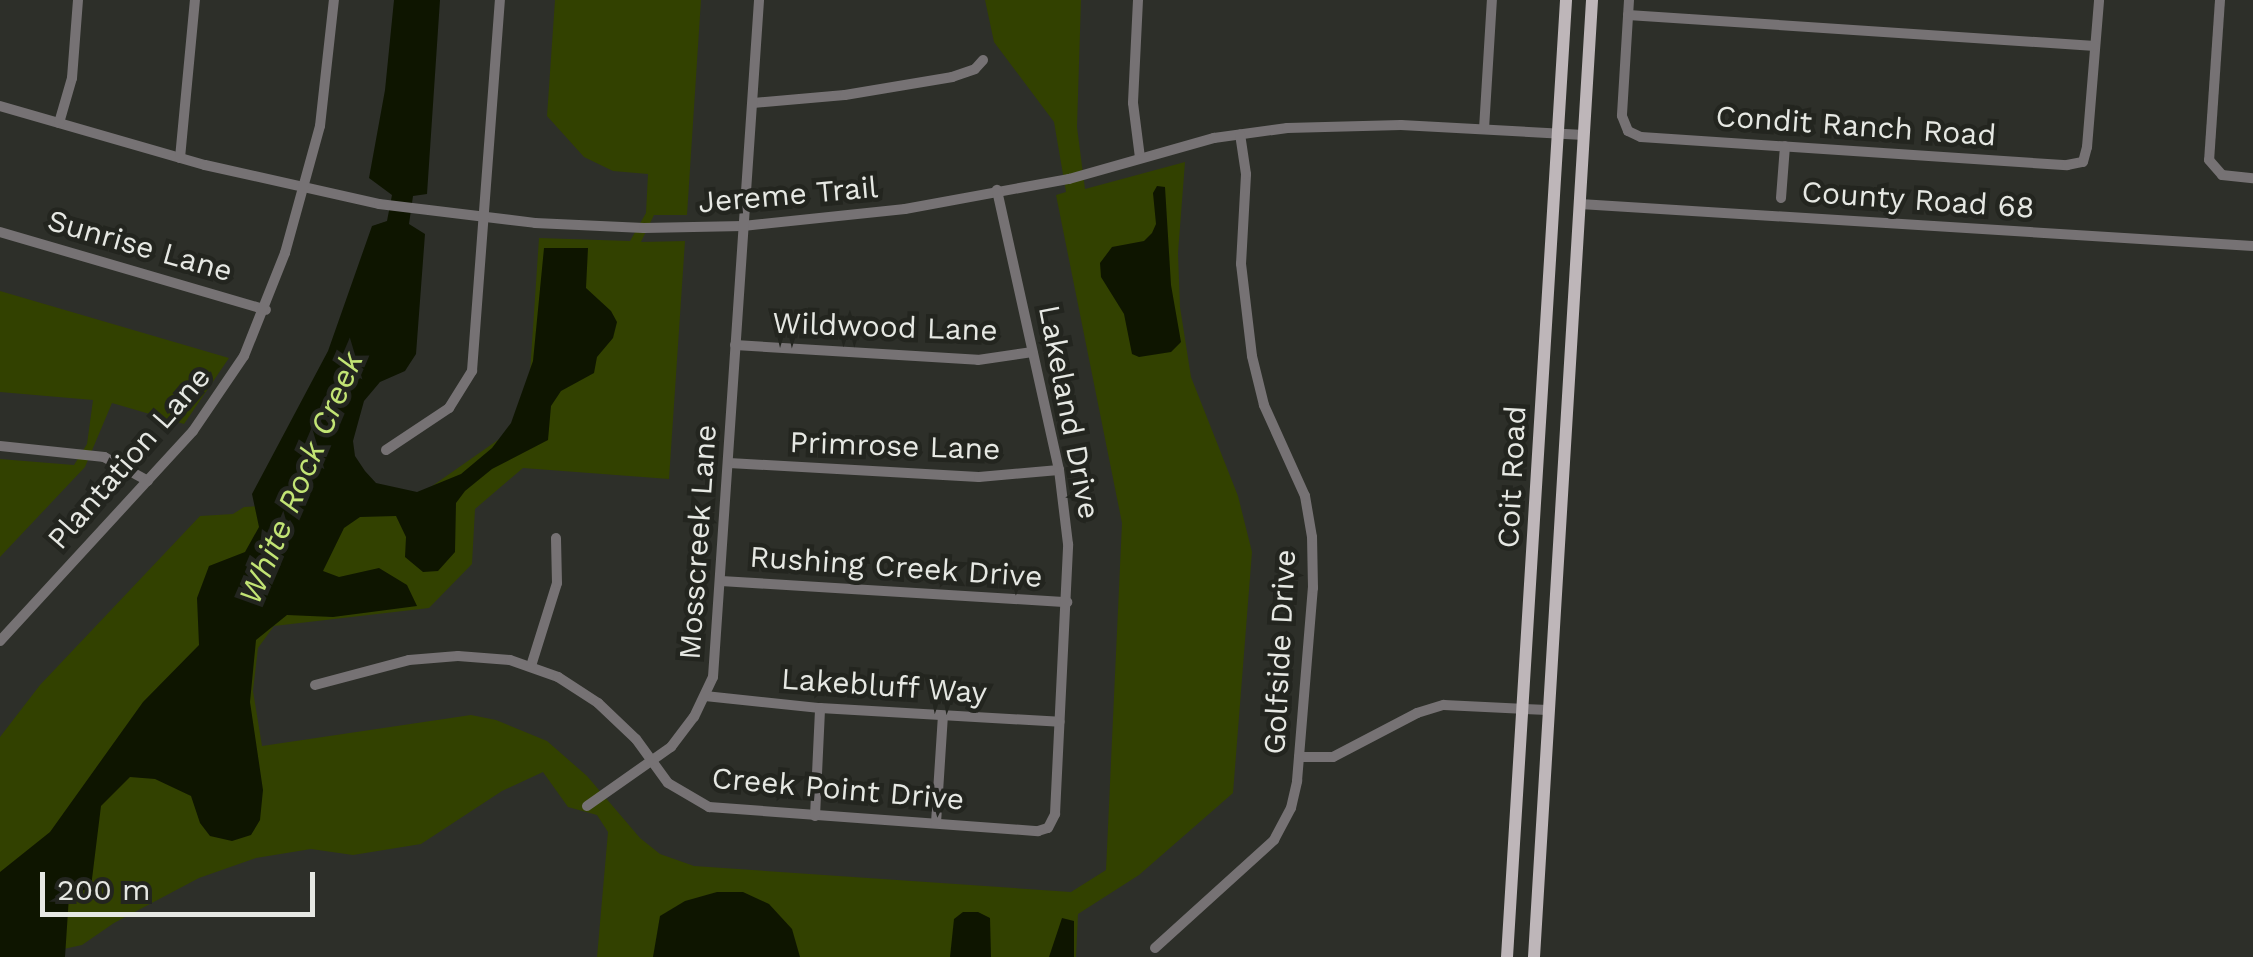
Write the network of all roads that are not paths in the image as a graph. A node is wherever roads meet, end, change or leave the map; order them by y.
1 (78, 0) edge
2 (195, 0) edge
3 (334, 0) edge
4 (500, 0) edge
5 (759, 0) edge
6 (1138, 0) edge
7 (1492, 0) edge
8 (1566, 0) edge
9 (1592, 0) edge
10 (1629, 0) edge
11 (2099, 0) edge
12 (2220, 0) edge
13 (1628, 14) junction
14 (2095, 46) junction
15 (983, 60) dead end
16 (753, 103) junction
17 (0, 106) edge
18 (59, 124) junction
19 (1484, 129) junction
20 (1240, 134) junction
21 (1558, 134) junction
22 (1584, 136) junction
23 (1784, 146) junction
24 (180, 158) junction
25 (1140, 158) junction
26 (2253, 178) edge
27 (303, 189) junction
28 (997, 190) junction
29 (1781, 198) dead end
30 (1580, 204) junction
31 (484, 218) junction
32 (743, 226) junction
33 (0, 232) edge
34 (2253, 246) edge
35 (266, 310) junction
36 (1546, 333) junction
37 (1571, 334) junction
38 (736, 346) junction
39 (1032, 352) junction
40 (0, 446) edge
41 (386, 450) dead end
42 (729, 463) junction
43 (1059, 470) junction
44 (148, 481) junction
45 (556, 538) dead end
46 (722, 580) junction
47 (1067, 602) junction
48 (0, 640) edge
49 (531, 666) junction
50 (316, 685) dead end
51 (705, 696) junction
52 (820, 708) junction
53 (1523, 708) junction
54 (1548, 710) junction
55 (943, 716) junction
56 (1060, 722) junction
57 (1299, 758) junction
58 (652, 764) junction
59 (586, 806) dead end
60 (815, 816) junction
61 (936, 823) junction
62 (1052, 825) joint
63 (1512, 874) junction
64 (1538, 876) junction
65 (1154, 948) dead end
66 (1507, 957) edge
67 (1534, 957) edge

1 - 18 street
2 - 24 street
3 - 27 street, Plantation Lane
4 - 31 street
5 - 16 street, Mosscreek Lane
6 - 25 street
7 - 19 street
8 - 21 main road, Coit Road
9 - 22 main road, Coit Road
10 - 13 street
11 - 14 street
12 - 26 street
13 - 14 street
13 - 23 street, Condit Ranch Road
14 - 23 street, Condit Ranch Road
15 - 16 street
16 - 32 street, Mosscreek Lane
17 - 18 street, Jereme Trail
18 - 24 street, Jereme Trail
19 - 20 street, Jereme Trail
19 - 21 street, Jereme Trail
20 - 25 street, Jereme Trail
20 - 57 street, Golfside Drive
21 - 22 street, Jereme Trail
21 - 36 main road, Coit Road
22 - 30 main road, Coit Road
23 - 29 street
24 - 27 street, Jereme Trail
25 - 28 street, Jereme Trail
27 - 31 street, Jereme Trail
27 - 35 street, Plantation Lane
28 - 32 street, Jereme Trail
28 - 39 street, Lakeland Drive
30 - 34 street, County Road 68
30 - 37 main road, Coit Road
31 - 32 street, Jereme Trail
31 - 41 street
32 - 38 street, Mosscreek Lane
33 - 35 street, Sunrise Lane
35 - 44 street, Plantation Lane
36 - 37 main road
36 - 53 main road, Coit Road
37 - 54 main road, Coit Road
38 - 39 street, Wildwood Lane
38 - 42 street, Mosscreek Lane
39 - 43 street, Lakeland Drive
40 - 44 street
42 - 43 street, Primrose Lane
42 - 46 street, Mosscreek Lane
43 - 47 street, Lakeland Drive
44 - 48 street, Plantation Lane
45 - 49 street
46 - 47 street, Rushing Creek Drive
46 - 51 street, Mosscreek Lane
47 - 56 street, Lakeland Drive
49 - 50 street, Creek Point Drive
49 - 58 street, Creek Point Drive
51 - 52 street, Lakebluff Way
51 - 58 street, Mosscreek Lane
52 - 55 street, Lakebluff Way
52 - 60 street
53 - 54 street
53 - 57 street
53 - 63 main road, Coit Road
54 - 64 main road, Coit Road
55 - 56 street, Lakebluff Way
55 - 61 street
56 - 62 street, Lakeland Drive
57 - 65 street, Golfside Drive
58 - 59 street, Mosscreek Lane
58 - 60 street, Creek Point Drive
60 - 61 street, Creek Point Drive
61 - 62 street, Creek Point Drive
63 - 64 main road
63 - 66 main road, Coit Road
64 - 67 main road, Coit Road

